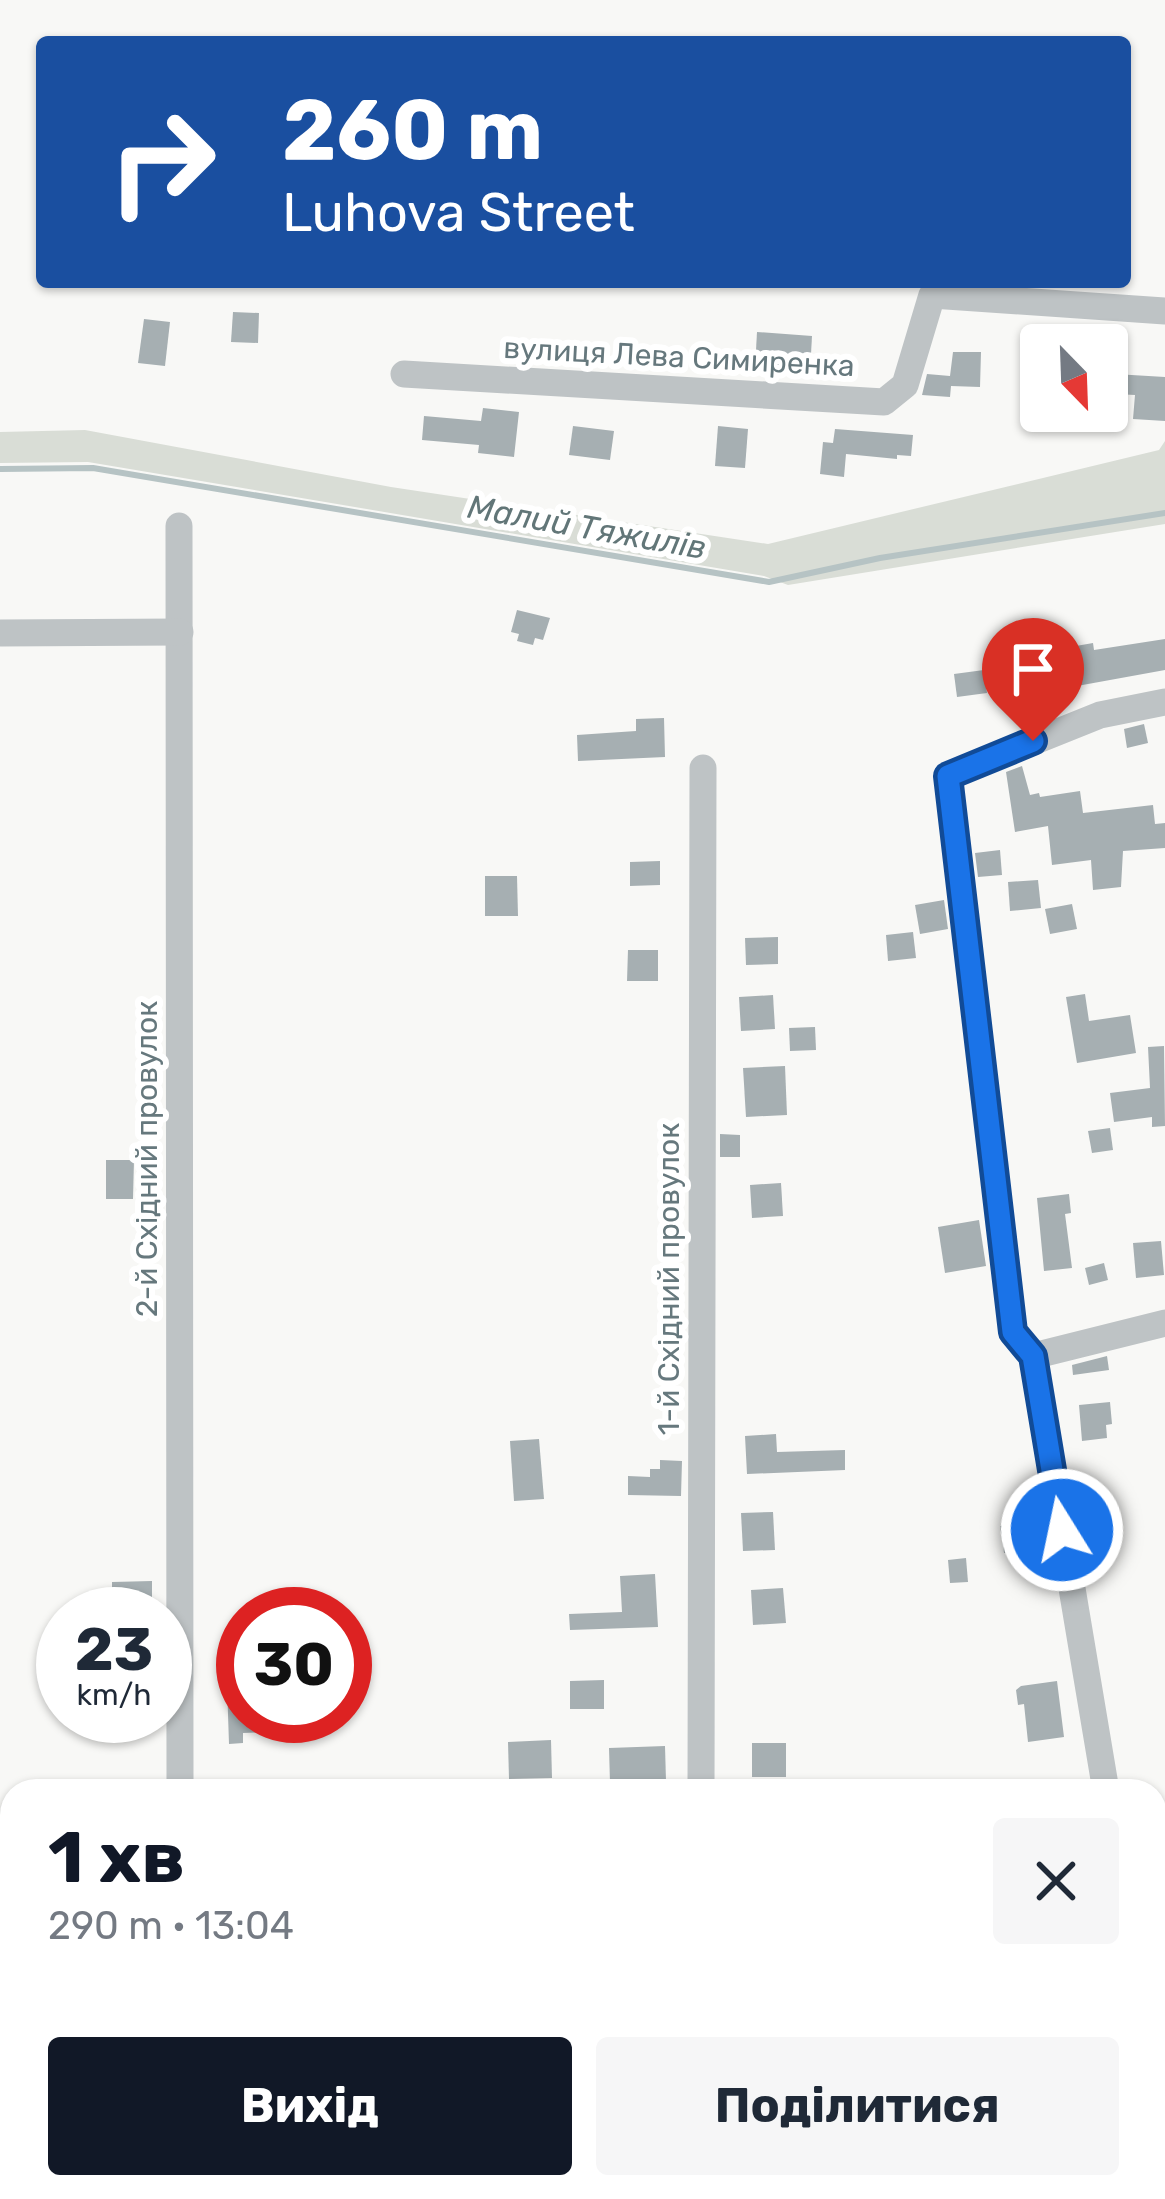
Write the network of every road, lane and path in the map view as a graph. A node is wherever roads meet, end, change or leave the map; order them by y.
1 (1165, 311) edge
2 (404, 374) dead end
3 (179, 526) dead end
4 (180, 632) junction
5 (0, 633) edge
6 (1165, 702) edge
7 (703, 768) dead end
8 (1165, 1324) edge
9 (1033, 1356) junction
10 (180, 1779) edge
11 (701, 1779) edge
12 (1104, 1779) edge

1 - 2 street, вулиця Лева Симиренка
3 - 4 street, 2-й Східний провулок
4 - 5 street
4 - 10 street, 2-й Східний провулок
6 - 9 street
7 - 11 street, 1-й Східний провулок
8 - 9 street
9 - 12 street

